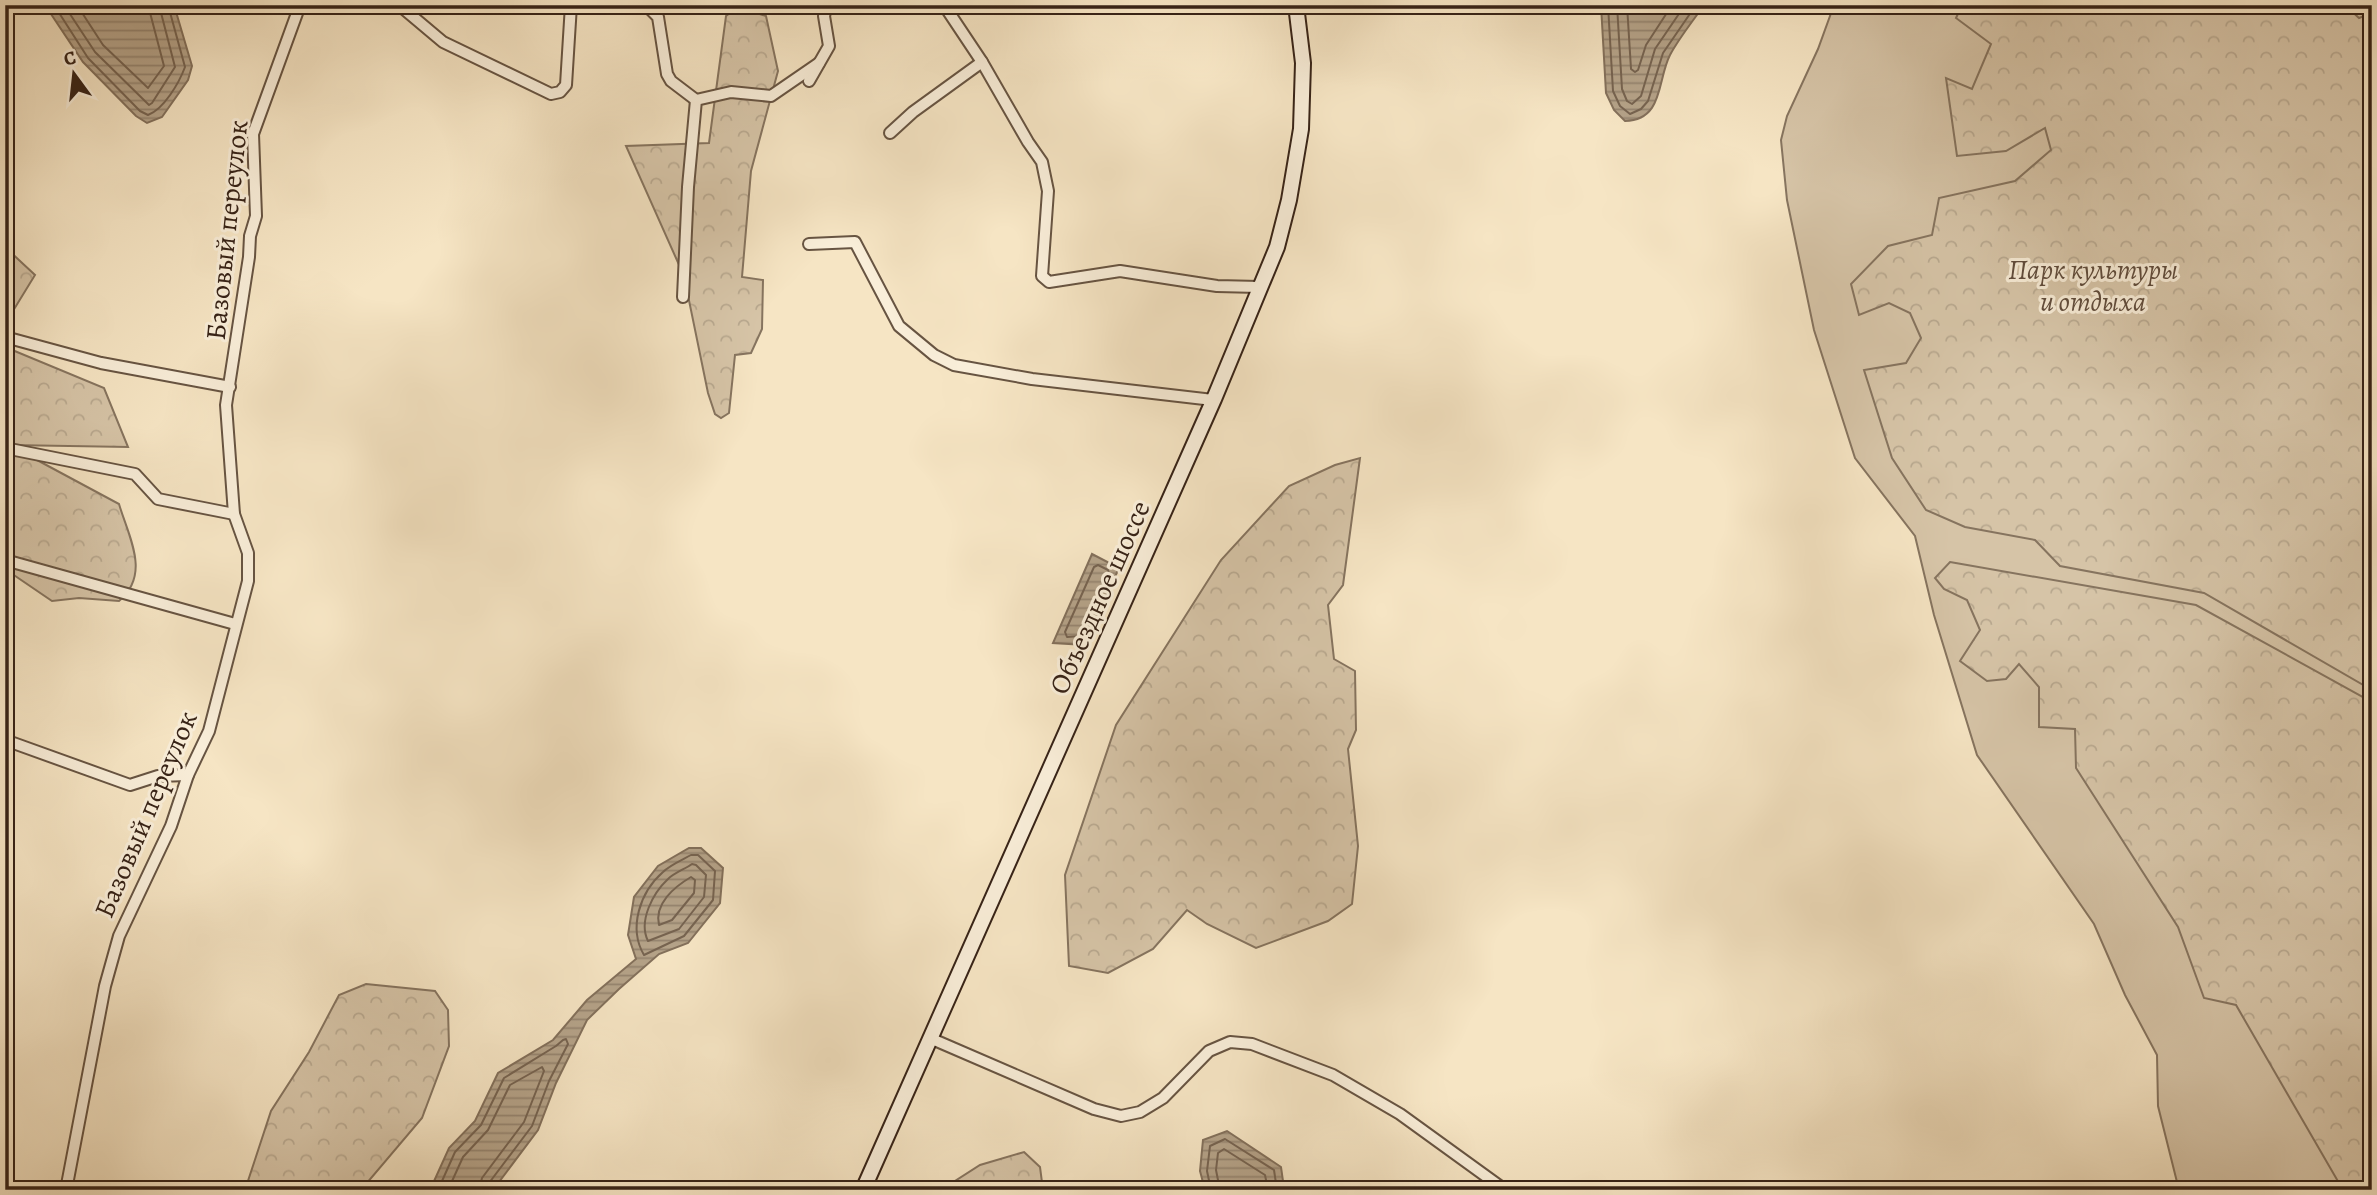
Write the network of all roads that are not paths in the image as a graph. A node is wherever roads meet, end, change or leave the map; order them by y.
1 (300, 5) edge
2 (399, 5) edge
3 (571, 5) edge
4 (646, 5) edge
5 (827, 5) edge
6 (944, 5) edge
7 (1296, 5) edge
8 (982, 62) junction
9 (819, 63) junction
10 (809, 81) dead end
11 (696, 100) junction
12 (890, 133) dead end
13 (809, 244) dead end
14 (1259, 287) junction
15 (683, 296) dead end
16 (5, 337) edge
17 (230, 387) junction
18 (1213, 400) junction
19 (5, 448) edge
20 (234, 514) junction
21 (5, 560) edge
22 (235, 624) junction
23 (5, 740) edge
24 (188, 775) junction
25 (932, 1039) junction
26 (66, 1190) edge
27 (863, 1190) edge
28 (1505, 1190) edge

1 - 17 street, Базовый переулок
2 - 3 street
4 - 11 street
5 - 9 street
6 - 8 street
7 - 14 main road, Объездное шоссе
8 - 12 street
8 - 14 street
9 - 10 street
9 - 11 street
11 - 15 street
13 - 18 street
14 - 18 main road, Объездное шоссе
16 - 17 street
17 - 20 street, Базовый переулок
18 - 25 main road, Объездное шоссе
19 - 20 street
20 - 22 street, Базовый переулок
21 - 22 street
22 - 24 street, Базовый переулок
23 - 24 street
24 - 26 street, Базовый переулок
25 - 27 main road, Объездное шоссе
25 - 28 street

